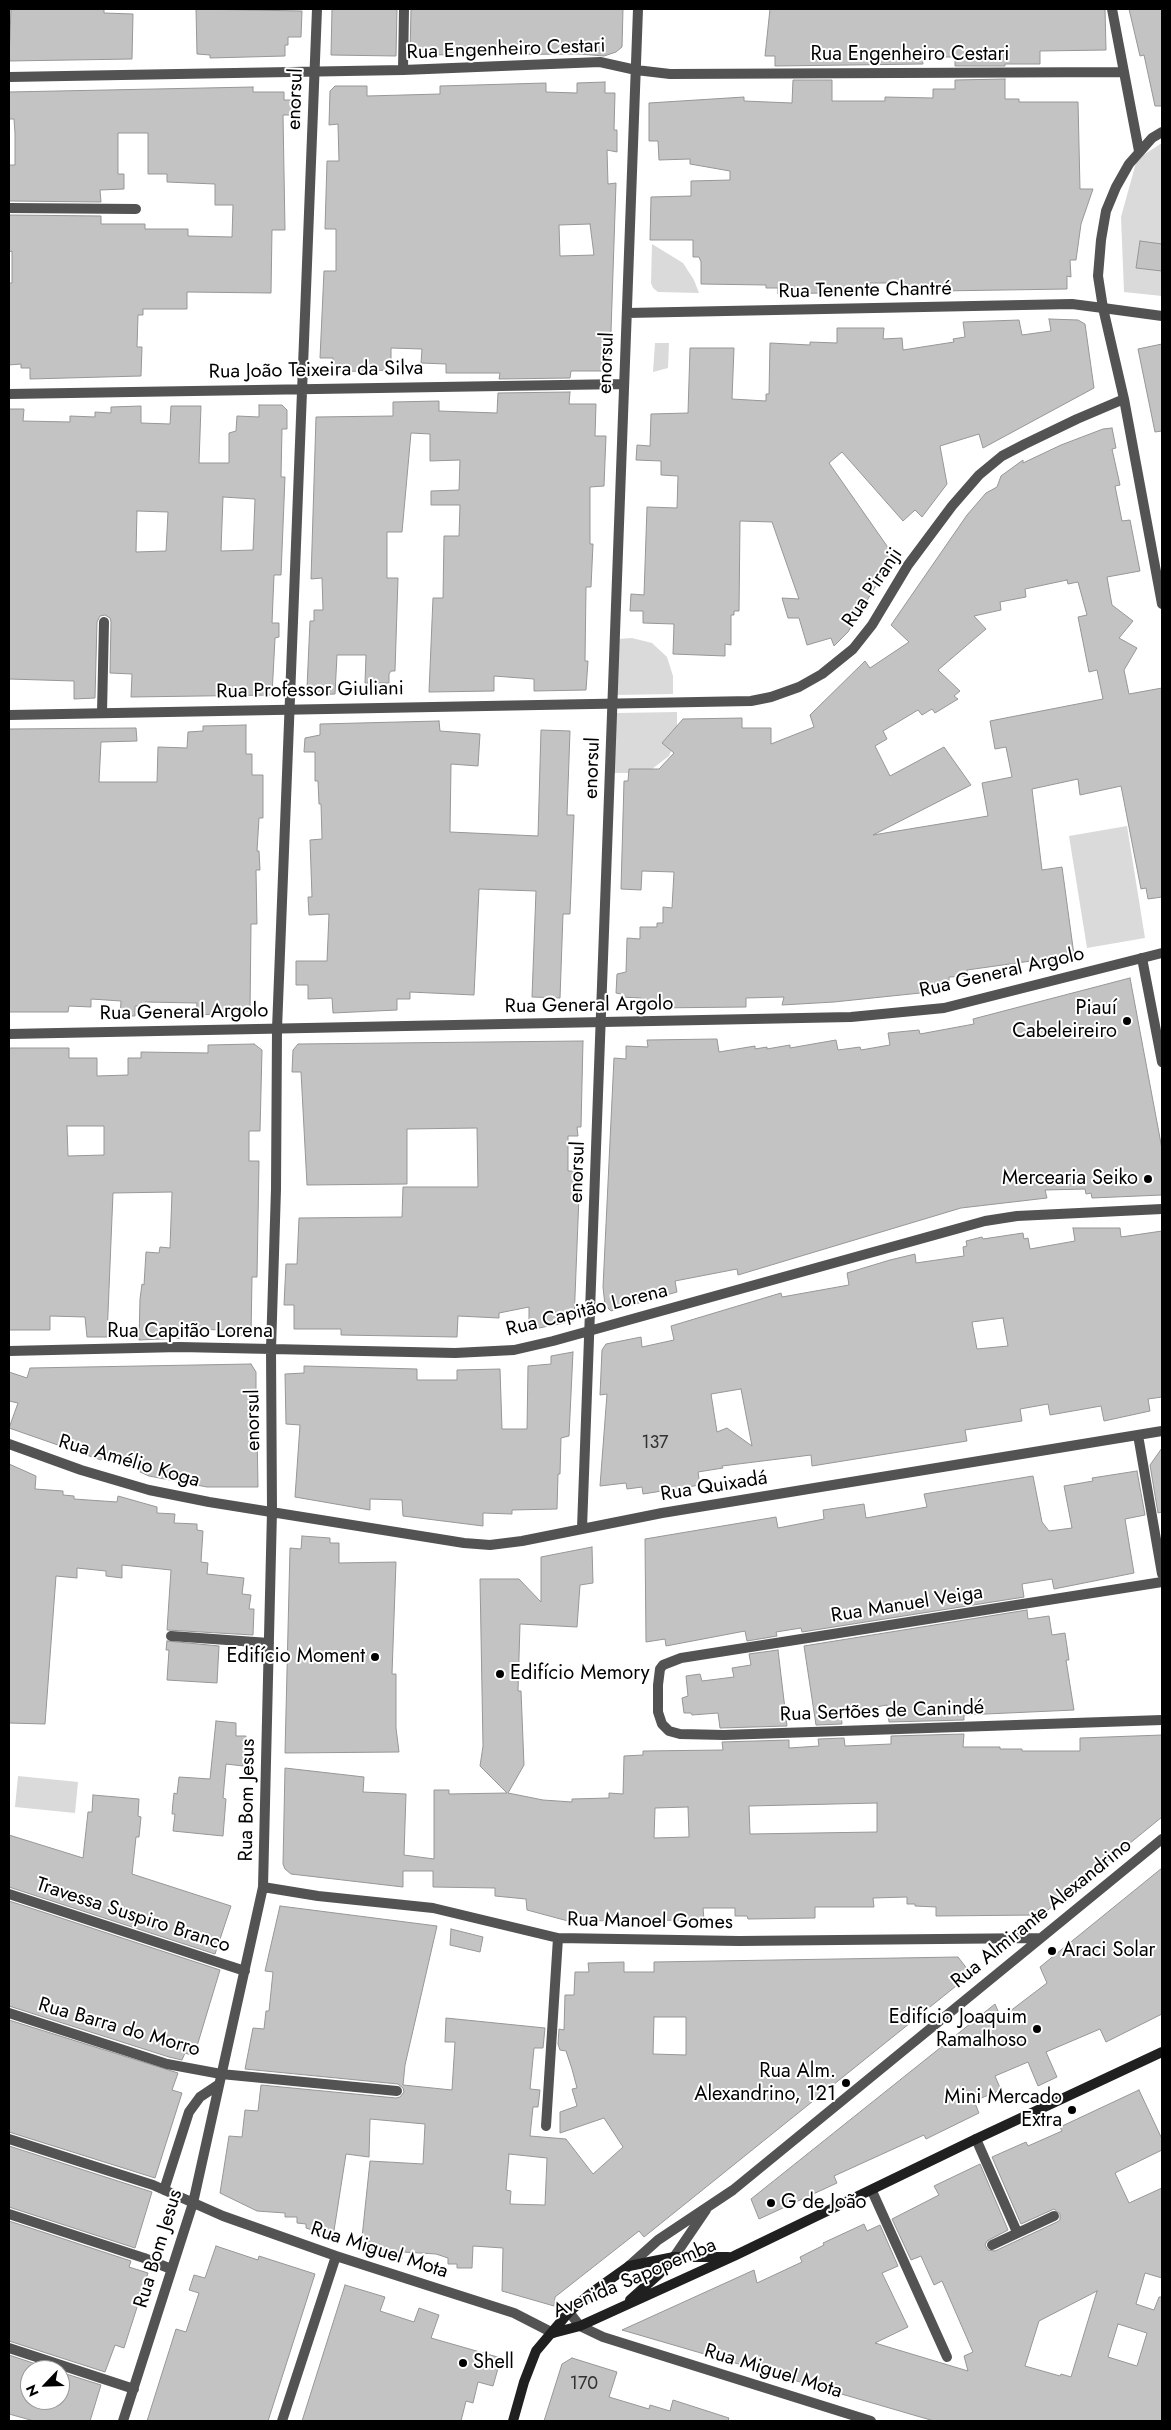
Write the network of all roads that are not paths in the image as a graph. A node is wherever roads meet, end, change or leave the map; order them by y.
1 (317, 9) edge
2 (404, 9) edge
3 (638, 9) edge
4 (1112, 9) edge
5 (403, 70) junction
6 (636, 70) junction
7 (314, 72) junction
8 (1123, 72) junction
9 (9, 78) edge
10 (1162, 132) edge
11 (1139, 151) junction
12 (9, 208) edge
13 (136, 209) dead end
14 (1103, 308) junction
15 (627, 313) junction
16 (1162, 316) edge
17 (624, 384) junction
18 (303, 389) junction
19 (9, 394) edge
20 (1124, 399) junction
21 (1162, 604) edge
22 (104, 622) dead end
23 (613, 703) junction
24 (290, 709) junction
25 (102, 713) junction
26 (9, 715) edge
27 (1162, 953) edge
28 (1142, 958) junction
29 (601, 1024) junction
30 (277, 1029) junction
31 (9, 1034) edge
32 (1162, 1062) edge
33 (1162, 1209) edge
34 (589, 1331) junction
35 (271, 1349) junction
36 (9, 1351) edge
37 (1162, 1431) edge
38 (1138, 1435) junction
39 (9, 1444) edge
40 (272, 1511) junction
41 (582, 1528) junction
42 (1162, 1574) edge
43 (1162, 1582) edge
44 (171, 1636) dead end
45 (269, 1643) junction
46 (660, 1668) joint
47 (1162, 1720) edge
48 (1162, 1839) edge
49 (263, 1887) junction
50 (9, 1894) edge
51 (558, 1938) junction
52 (1040, 1938) junction
53 (245, 1971) junction
54 (9, 2013) edge
55 (1162, 2052) edge
56 (221, 2074) junction
57 (218, 2085) junction
58 (397, 2091) dead end
59 (546, 2126) dead end
60 (9, 2139) edge
61 (976, 2139) junction
62 (164, 2190) junction
63 (872, 2191) junction
64 (193, 2203) junction
65 (710, 2205) junction
66 (9, 2214) edge
67 (1054, 2216) dead end
68 (1017, 2232) junction
69 (992, 2245) dead end
70 (336, 2256) junction
71 (732, 2256) junction
72 (674, 2257) junction
73 (629, 2266) junction
74 (172, 2269) junction
75 (621, 2307) junction
76 (569, 2312) junction
77 (580, 2326) junction
78 (552, 2333) junction
79 (9, 2348) edge
80 (947, 2356) dead end
81 (134, 2389) junction
82 (124, 2421) edge
83 (282, 2421) edge
84 (513, 2421) edge
85 (871, 2421) edge

1 - 7 street, enorsul
2 - 5 street
3 - 6 street, enorsul
4 - 8 street
5 - 6 street, Rua Engenheiro Cestari
5 - 7 street, Rua Engenheiro Cestari
6 - 8 street, Rua Engenheiro Cestari
6 - 15 street, enorsul
7 - 9 street, Rua Engenheiro Cestari
7 - 18 street, enorsul
8 - 11 street
10 - 11 street
11 - 14 street
12 - 13 street
14 - 15 street, Rua Tenente Chantré
14 - 16 street, Rua Tenente Chantré
14 - 20 street
15 - 17 street, enorsul
17 - 18 street, Rua João Teixeira da Silva
17 - 23 street, enorsul
18 - 19 street, Rua João Teixeira da Silva
18 - 24 street, enorsul
20 - 21 street
20 - 23 street, Rua Piranji
22 - 25 street
23 - 24 street, Rua Professor Giuliani
23 - 29 street, enorsul
24 - 25 street, Rua Professor Giuliani
24 - 30 street, enorsul
25 - 26 street, Rua Professor Giuliani
27 - 28 street, Rua General Argolo
28 - 29 street, Rua General Argolo
28 - 32 street
29 - 30 street, Rua General Argolo
29 - 34 street, enorsul
30 - 31 street, Rua General Argolo
30 - 35 street, enorsul
33 - 34 street, Rua Capitão Lorena
34 - 35 street, Rua Capitão Lorena
34 - 41 street, enorsul
35 - 36 street, Rua Capitão Lorena
35 - 40 street, enorsul
37 - 38 street, Rua Quixadá
38 - 41 street, Rua Quixadá
38 - 42 street
39 - 40 street, Rua Amélio Koga
40 - 41 street, Rua Quixadá
40 - 45 street, Rua Bom Jesus
43 - 46 street, Rua Manuel Veiga
44 - 45 street
45 - 49 street, Rua Bom Jesus
46 - 47 street, Rua Sertões de Canindé
48 - 52 street, Rua Almirante Alexandrino
49 - 51 street, Rua Manoel Gomes
49 - 53 street, Rua Bom Jesus
50 - 53 street, Travessa Suspiro Branco
51 - 52 street, Rua Manoel Gomes
51 - 59 street
52 - 65 street, Rua Almirante Alexandrino
53 - 56 street, Rua Bom Jesus
54 - 56 street, Rua Barra do Morro
55 - 61 main road, Avenida Sapopemba
56 - 57 street, Rua Bom Jesus
56 - 58 street, Rua Barra do Morro
57 - 62 street, Rua Bom Jesus
57 - 64 street, Rua Bom Jesus
60 - 62 street, Rua Miguel Mota
61 - 63 main road, Avenida Sapopemba
61 - 68 street
62 - 64 street, Rua Miguel Mota
63 - 71 main road, Avenida Sapopemba
63 - 80 street
64 - 70 street, Rua Miguel Mota
64 - 74 street, Rua Bom Jesus
65 - 72 street, Rua Almirante Alexandrino
65 - 73 street, Rua Almirante Alexandrino
66 - 74 street
67 - 68 street
68 - 69 street
70 - 78 street, Rua Miguel Mota
70 - 83 street
71 - 72 main road, Avenida Sapopemba
71 - 75 main road, Avenida Sapopemba
72 - 73 main road, Avenida Sapopemba
72 - 75 main road
73 - 76 main road, Avenida Sapopemba
74 - 81 street, Rua Bom Jesus
75 - 77 main road, Avenida Sapopemba
76 - 77 street
76 - 78 main road, Avenida Sapopemba
77 - 78 main road, Avenida Sapopemba
77 - 85 street, Rua Miguel Mota
78 - 84 main road, Avenida Sapopemba
79 - 81 street
81 - 82 street, Rua Bom Jesus

